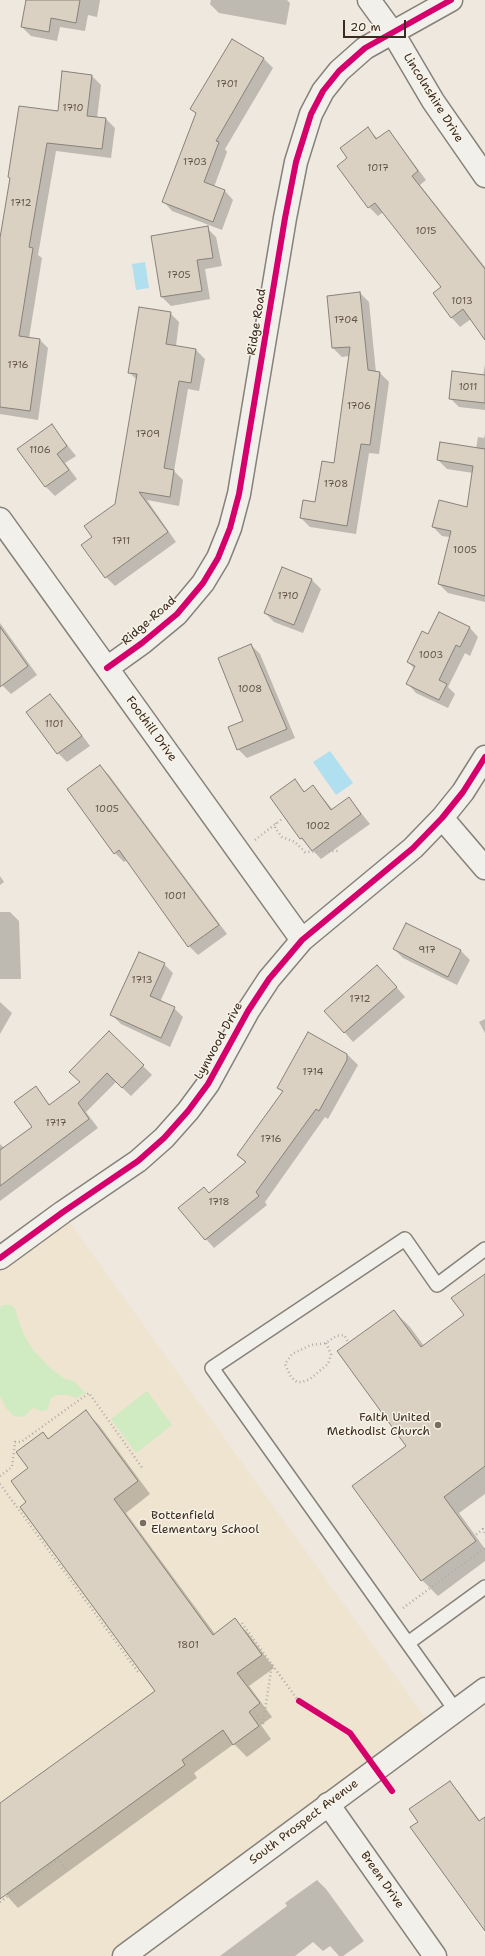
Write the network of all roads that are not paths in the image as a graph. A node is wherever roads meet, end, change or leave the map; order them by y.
1 (369, 0) edge
2 (450, 0) edge
3 (392, 33) junction
4 (485, 176) edge
5 (0, 519) edge
6 (107, 668) junction
7 (485, 757) edge
8 (442, 818) junction
9 (485, 868) edge
10 (302, 940) junction
11 (485, 1249) edge
12 (0, 1258) edge
13 (485, 1587) edge
14 (408, 1643) junction
15 (485, 1689) edge
16 (456, 1711) junction
17 (328, 1804) junction
18 (124, 1956) edge
19 (435, 1956) edge

1 - 3 street, Lincolnshire Drive
2 - 3 street, Ridge Road
3 - 4 street, Lincolnshire Drive
3 - 6 street, Ridge Road
5 - 6 street, Foothill Drive
6 - 10 street, Foothill Drive
7 - 8 street
8 - 9 street
8 - 10 street, Lynwood Drive
10 - 12 street, Lynwood Drive
11 - 14 lane
13 - 14 lane
14 - 16 lane
15 - 16 street, South Prospect Avenue
16 - 17 street, South Prospect Avenue
17 - 18 street, South Prospect Avenue
17 - 19 street, Breen Drive

